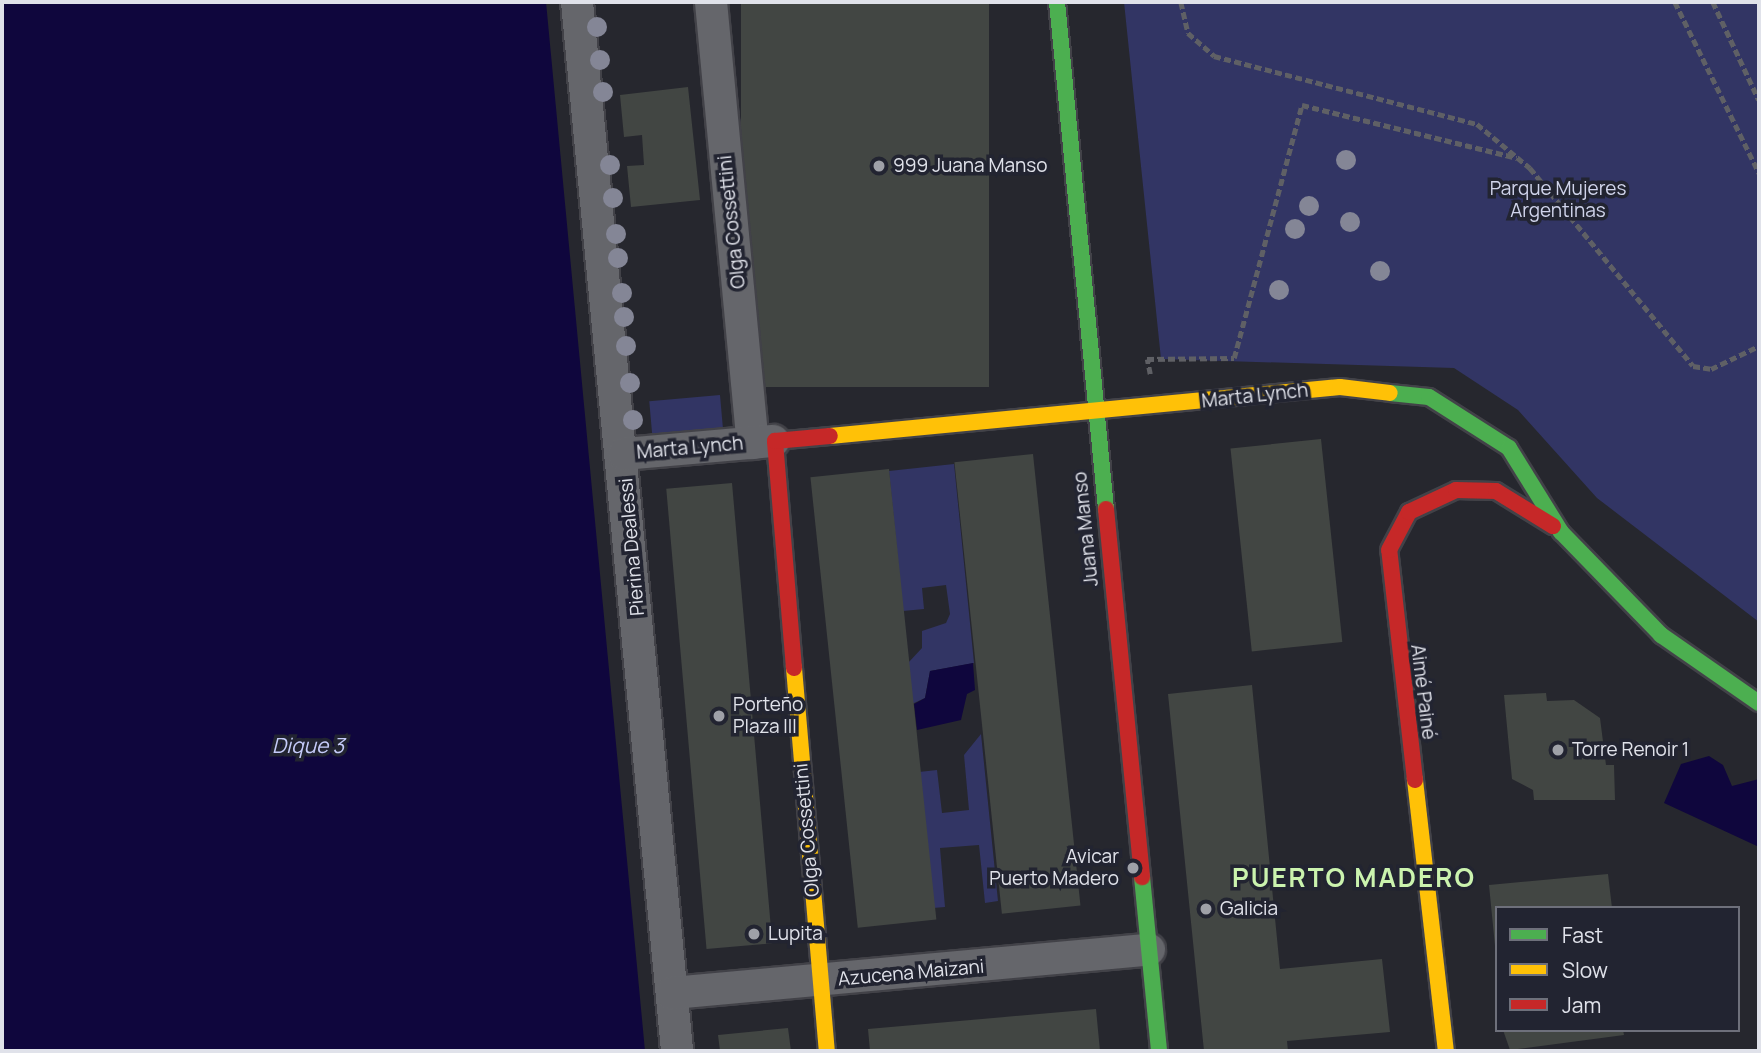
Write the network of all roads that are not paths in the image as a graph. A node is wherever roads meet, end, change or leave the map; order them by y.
1 (577, 2) edge
2 (710, 2) edge
3 (1057, 2) edge
4 (1096, 413) junction
5 (764, 442) junction
6 (624, 454) junction
7 (1561, 532) junction
8 (1759, 702) edge
9 (1149, 950) junction
10 (820, 981) junction
11 (672, 993) junction
12 (677, 1051) edge
13 (827, 1051) edge
14 (1159, 1051) edge
15 (1446, 1051) edge

1 - 6 street, Pierina Dealessi
2 - 5 street, Olga Cossettini
3 - 4 street, Juana Manso
4 - 5 street, Marta Lynch
4 - 7 street, Marta Lynch
4 - 9 street, Juana Manso
5 - 6 street, Marta Lynch
5 - 10 street, Olga Cossettini
6 - 11 street, Pierina Dealessi
7 - 8 street, Marta Lynch
7 - 15 street, Aimé Painé
9 - 10 street, Azucena Maizani
9 - 14 street, Juana Manso
10 - 11 street, Azucena Maizani
10 - 13 street, Olga Cossettini
11 - 12 street, Pierina Dealessi

